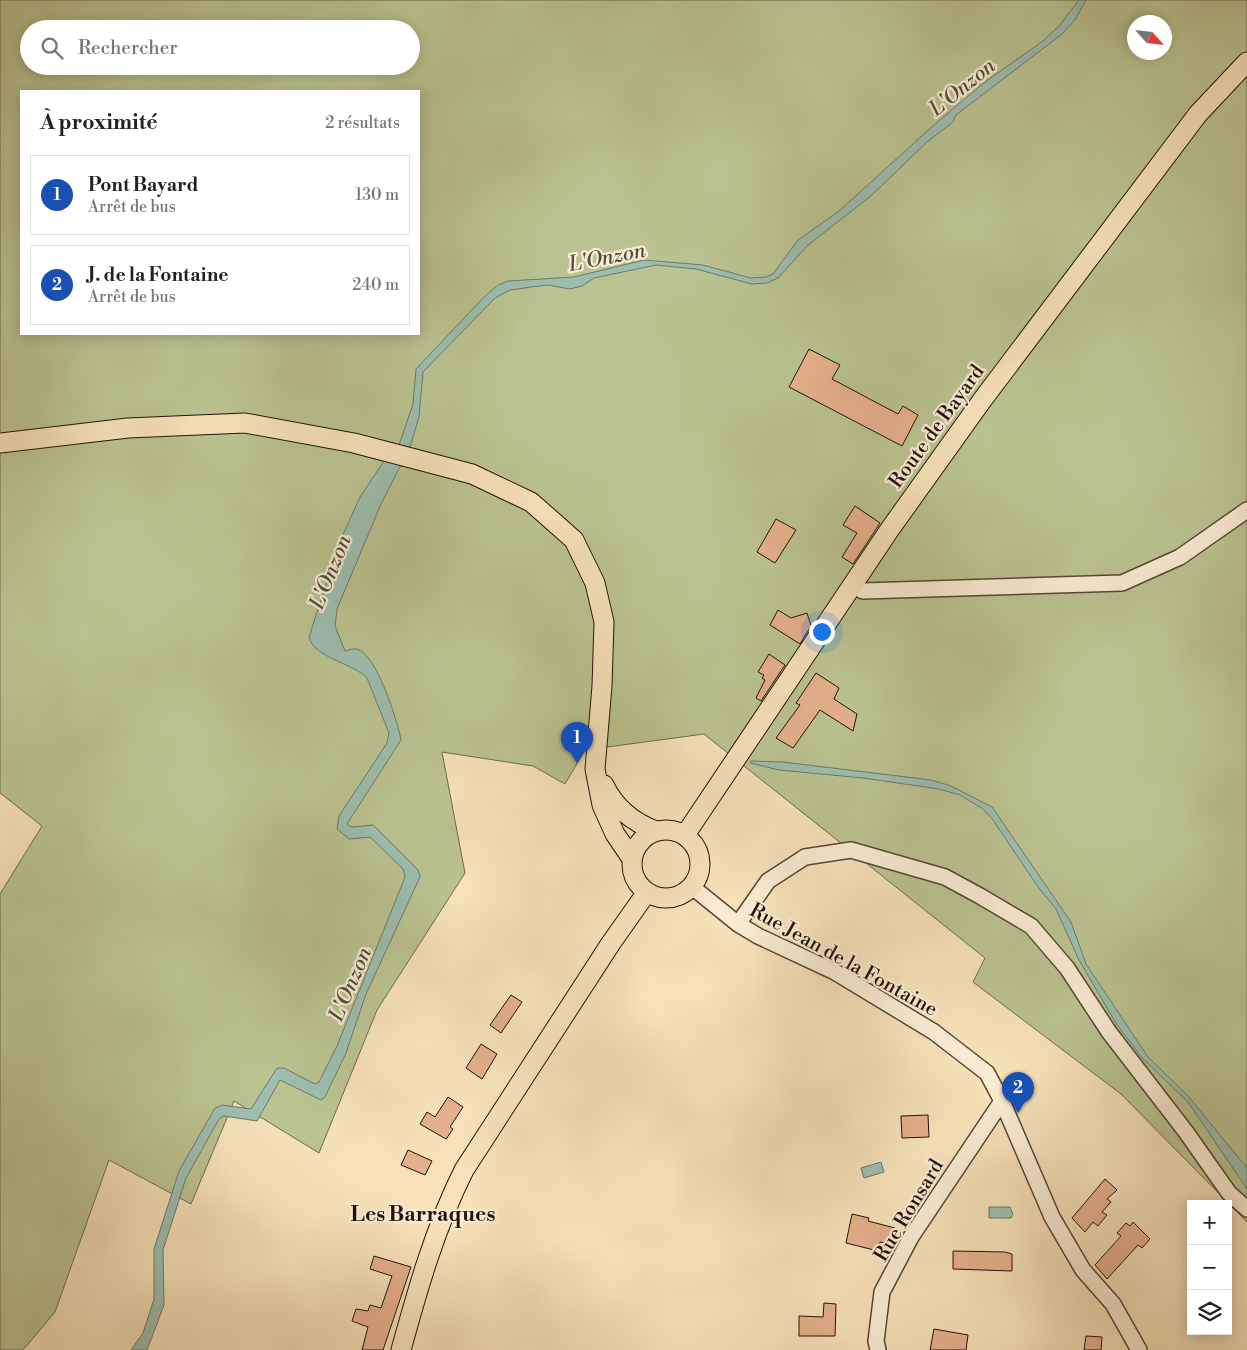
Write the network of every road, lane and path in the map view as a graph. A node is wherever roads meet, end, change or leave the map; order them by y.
1 (1247, 62) edge
2 (0, 443) edge
3 (1247, 510) edge
4 (852, 586) junction
5 (595, 769) junction
6 (656, 831) junction
7 (685, 835) junction
8 (630, 856) junction
9 (691, 886) junction
10 (647, 892) junction
11 (738, 924) junction
12 (1002, 1101) junction
13 (1247, 1208) edge
14 (401, 1350) edge
15 (878, 1350) edge
16 (1140, 1350) edge

1 - 4 main road, Route de Bayard
2 - 5 main road
3 - 4 street
4 - 7 main road, Route de Bayard
5 - 6 main road
5 - 8 main road
6 - 7 main road
6 - 8 main road
7 - 9 main road
8 - 10 main road
9 - 10 main road
9 - 11 street, Rue Jean de la Fontaine
10 - 14 main road
11 - 12 street, Rue Jean de la Fontaine
11 - 13 street
12 - 15 street, Rue Ronsard
12 - 16 street, Rue Jean de la Fontaine

